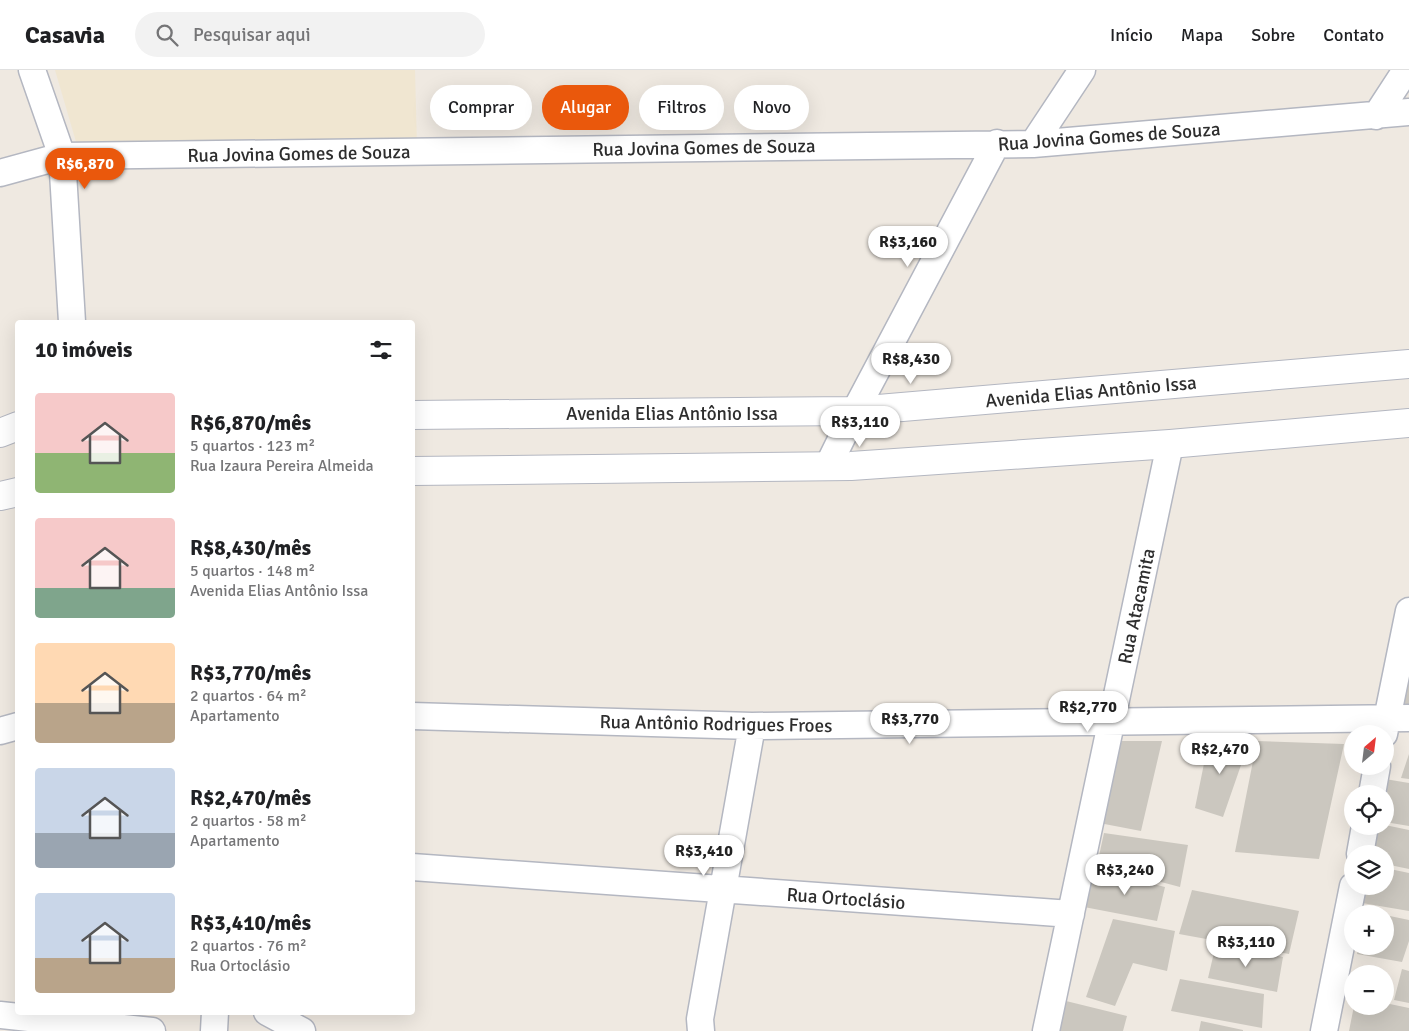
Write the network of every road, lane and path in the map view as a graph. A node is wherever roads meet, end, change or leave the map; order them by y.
1 (32, 70) edge
2 (1082, 70) edge
3 (1406, 70) edge
4 (1409, 112) edge
5 (1376, 116) junction
6 (997, 143) junction
7 (1033, 144) junction
8 (62, 156) junction
9 (0, 173) edge
10 (72, 320) edge
11 (1409, 364) edge
12 (855, 411) junction
13 (415, 415) edge
14 (1409, 423) edge
15 (15, 427) edge
16 (0, 433) edge
17 (1170, 444) junction
18 (828, 466) junction
19 (415, 471) edge
20 (15, 493) edge
21 (0, 496) edge
22 (1409, 611) edge
23 (415, 716) edge
24 (1111, 722) junction
25 (1393, 723) edge
26 (752, 726) junction
27 (15, 727) edge
28 (0, 731) edge
29 (415, 867) edge
30 (723, 889) junction
31 (1351, 895) edge
32 (1071, 914) junction
33 (0, 1014) edge
34 (215, 1015) edge
35 (273, 1015) edge
36 (152, 1031) edge
37 (214, 1031) edge
38 (302, 1031) edge
39 (701, 1031) edge
40 (1046, 1031) edge
41 (1324, 1031) edge

1 - 8 street
2 - 7 street
3 - 5 street
4 - 5 street, Rua Jovina Gomes de Souza
5 - 7 street, Rua Jovina Gomes de Souza
6 - 7 street, Rua Jovina Gomes de Souza
6 - 8 street, Rua Jovina Gomes de Souza
6 - 12 street
8 - 9 street, Rua Jovina Gomes de Souza
8 - 10 street
11 - 12 street, Avenida Elias Antônio Issa
12 - 13 street, Avenida Elias Antônio Issa
12 - 18 street
14 - 17 street
15 - 16 street
17 - 18 street
17 - 24 street, Rua Atacamita
18 - 19 street
20 - 21 street
22 - 25 street
23 - 26 street, Rua Antônio Rodrigues Froes
24 - 25 street, Rua Antônio Rodrigues Froes
24 - 26 street, Rua Antônio Rodrigues Froes
24 - 32 street, Rua Atacamita
26 - 30 street
27 - 28 street
29 - 30 street, Rua Ortoclásio
30 - 32 street, Rua Ortoclásio
30 - 39 street
31 - 41 street
32 - 40 street, Rua Atacamita
33 - 36 street
34 - 37 street
35 - 38 street

